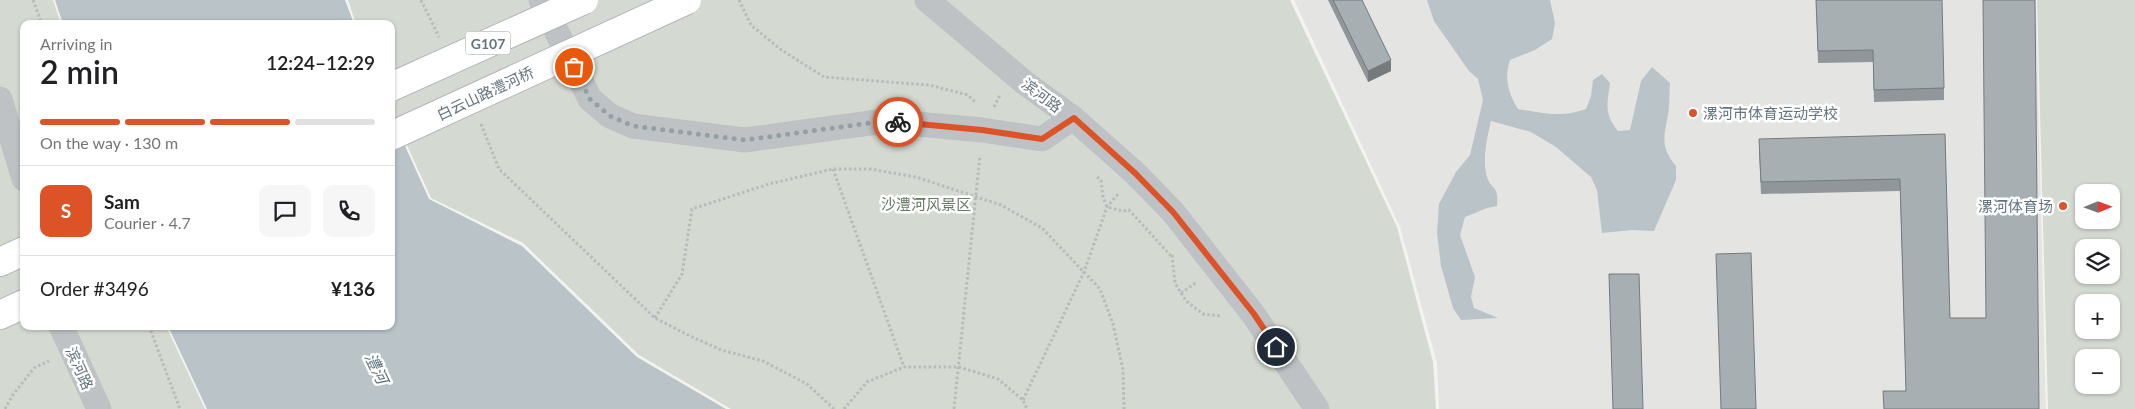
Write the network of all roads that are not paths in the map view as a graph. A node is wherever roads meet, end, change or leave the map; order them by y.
1 (541, 0) edge
2 (584, 0) edge
3 (687, 0) edge
4 (927, 0) edge
5 (395, 85) edge
6 (0, 99) edge
7 (1074, 118) junction
8 (395, 134) edge
9 (20, 166) edge
10 (20, 253) edge
11 (0, 262) edge
12 (20, 306) edge
13 (0, 315) edge
14 (64, 330) edge
15 (99, 409) edge
16 (1317, 409) edge

1 - 7 street
2 - 5 highway, G107, bridge
3 - 8 highway, 白云山路澧河桥, bridge
4 - 7 street, 滨河路
6 - 9 street
7 - 16 street, 滨河路
10 - 11 highway
12 - 13 highway
14 - 15 street, 滨河路

